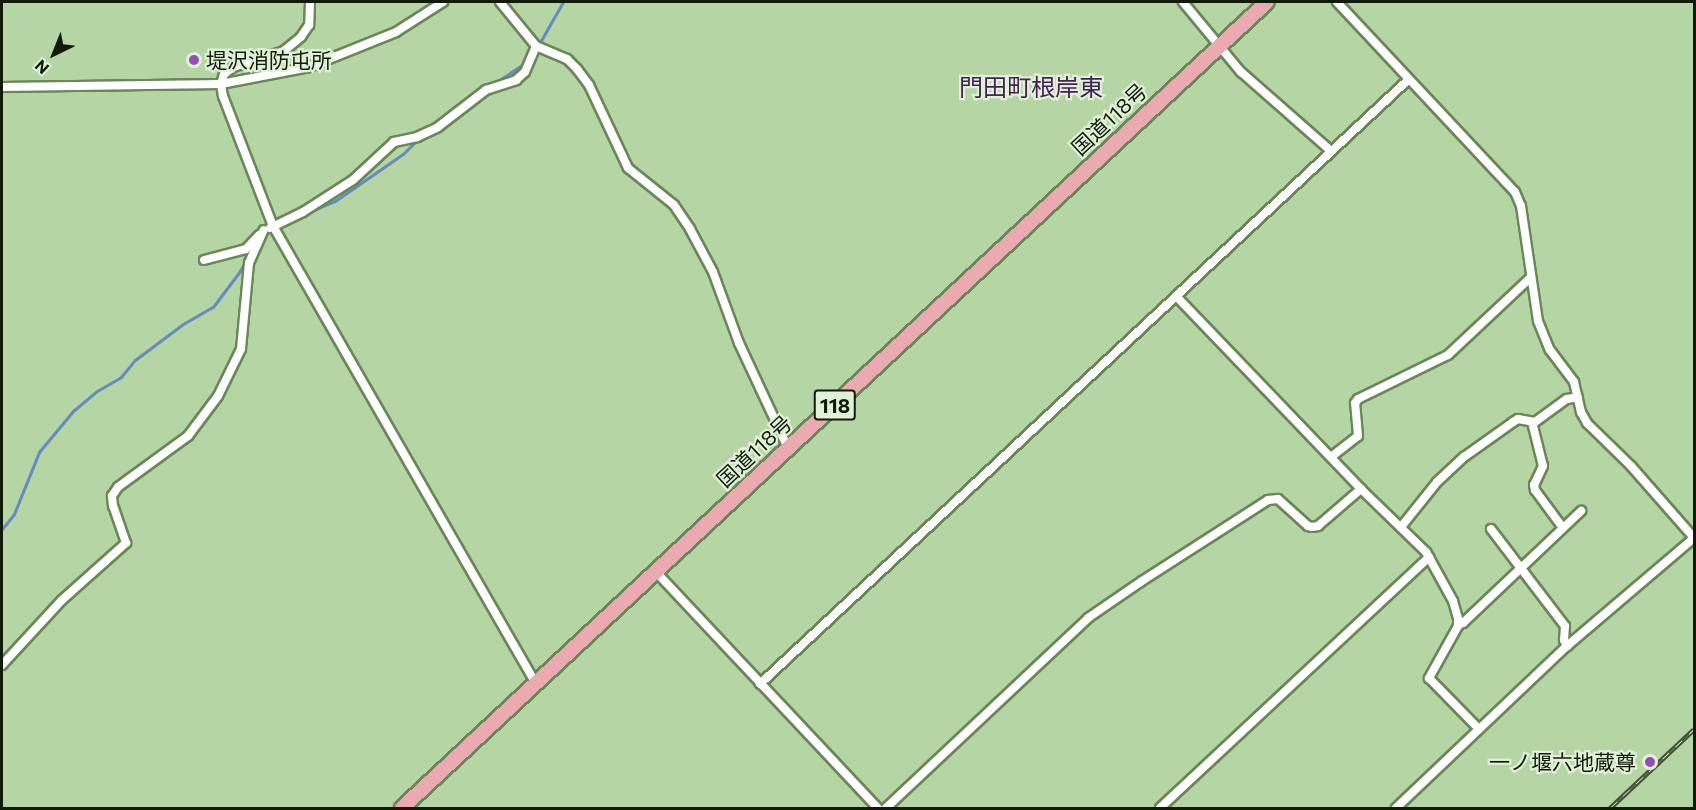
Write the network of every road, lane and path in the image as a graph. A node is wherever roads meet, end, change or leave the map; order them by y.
1 (310, 2) edge
2 (443, 2) edge
3 (500, 2) edge
4 (1183, 2) edge
5 (1266, 2) edge
6 (1337, 2) edge
7 (536, 45) junction
8 (1219, 46) junction
9 (1409, 79) junction
10 (221, 84) junction
11 (2, 87) edge
12 (1331, 151) junction
13 (268, 228) junction
14 (204, 260) dead end
15 (1530, 278) junction
16 (1176, 296) junction
17 (1578, 398) junction
18 (1532, 422) junction
19 (788, 448) junction
20 (1331, 457) junction
21 (1361, 489) junction
22 (1581, 511) dead end
23 (1401, 527) junction
24 (1563, 528) junction
25 (1491, 529) dead end
26 (1694, 538) edge
27 (1429, 557) junction
28 (1521, 568) junction
29 (656, 572) junction
30 (1458, 624) junction
31 (1567, 646) junction
32 (2, 665) edge
33 (536, 684) junction
34 (760, 684) junction
35 (1479, 729) junction
36 (402, 808) edge
37 (878, 808) edge
38 (886, 808) edge
39 (1160, 808) edge
40 (1396, 808) edge

1 - 10 street
2 - 10 street
3 - 7 street
4 - 8 street
5 - 8 highway, 国道118号 / 118
6 - 9 street
7 - 13 street
7 - 19 street
8 - 12 street
8 - 19 highway, 国道118号 / 118
9 - 12 street
9 - 15 street
10 - 11 street
10 - 13 street
12 - 16 street
13 - 14 street
13 - 32 street
13 - 33 street
15 - 17 street
15 - 20 street
16 - 20 street
16 - 34 street
17 - 18 street
17 - 26 street
18 - 23 street
18 - 24 street
19 - 29 highway, 国道118号 / 118
20 - 21 street
21 - 23 street
21 - 38 street
22 - 24 street
23 - 27 street
24 - 28 street
25 - 28 street
26 - 31 street
27 - 30 street
27 - 39 street
28 - 30 street
28 - 31 street
29 - 33 highway, 国道118号 / 118
29 - 34 street
30 - 35 street
31 - 35 street
33 - 36 highway, 国道118号 / 118
34 - 37 street
35 - 40 street

